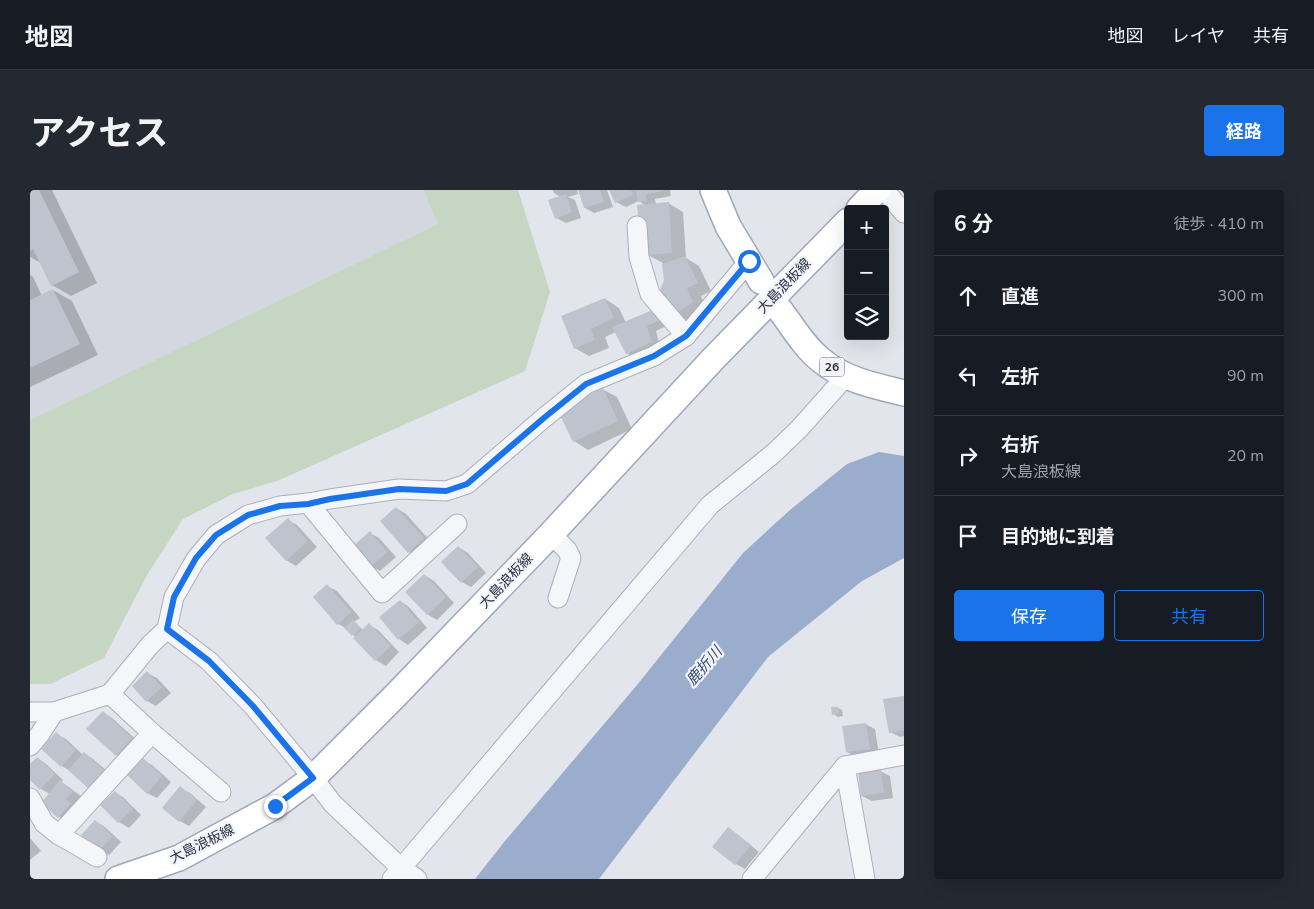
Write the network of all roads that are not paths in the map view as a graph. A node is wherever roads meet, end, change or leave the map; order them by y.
1 (713, 190) edge
2 (878, 190) edge
3 (884, 190) edge
4 (863, 205) edge
5 (904, 213) edge
6 (844, 225) edge
7 (637, 226) dead end
8 (755, 271) joint
9 (780, 310) dead end
10 (686, 336) junction
11 (847, 375) junction
12 (904, 393) edge
13 (308, 504) junction
14 (457, 524) dead end
15 (551, 534) junction
16 (558, 598) dead end
17 (167, 629) junction
18 (110, 694) junction
19 (30, 712) edge
20 (54, 712) junction
21 (152, 733) junction
22 (30, 746) edge
23 (904, 755) edge
24 (845, 766) junction
25 (313, 778) junction
26 (221, 792) dead end
27 (30, 798) edge
28 (58, 834) junction
29 (97, 856) dead end
30 (397, 874) edge
31 (762, 875) edge
32 (118, 879) edge
33 (418, 879) edge
34 (865, 879) edge

1 - 8 main road
2 - 4 main road
3 - 5 street
6 - 15 main road, 大島浪板線
7 - 10 street
8 - 10 street
9 - 11 main road, 26
10 - 13 street
11 - 12 main road, 26
11 - 30 street
13 - 14 street
13 - 17 street
15 - 16 street
15 - 25 main road, 大島浪板線
17 - 18 street
17 - 25 street
18 - 20 street
18 - 21 street
19 - 20 street
20 - 22 street
21 - 26 street
21 - 28 street
23 - 24 street
24 - 31 street
24 - 34 street
25 - 30 street
25 - 32 main road, 大島浪板線
27 - 28 street
28 - 29 street
30 - 33 street

